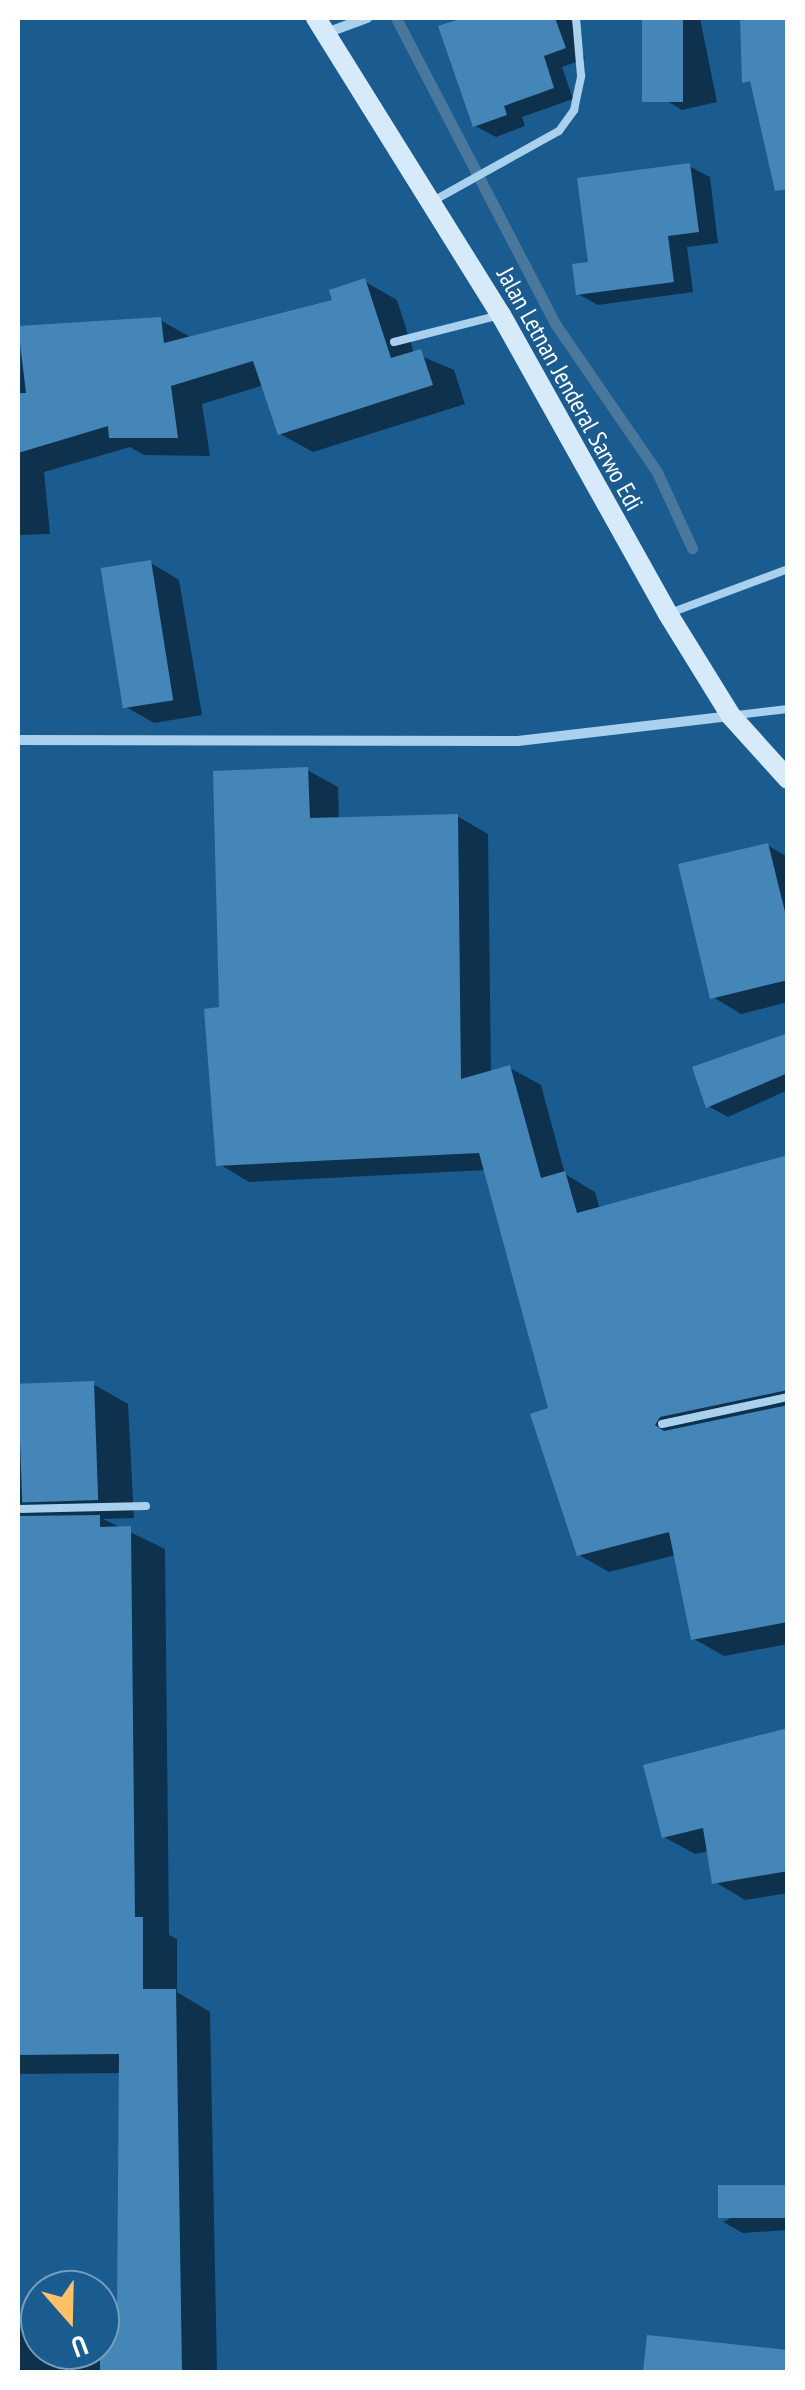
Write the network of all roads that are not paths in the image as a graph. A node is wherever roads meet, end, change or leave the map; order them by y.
1 (367, 18) edge
2 (576, 18) edge
3 (320, 25) edge
4 (434, 202) junction
5 (501, 315) junction
6 (394, 342) dead end
7 (786, 572) edge
8 (668, 614) junction
9 (788, 709) edge
10 (732, 716) junction
11 (18, 740) edge
12 (779, 757) edge
13 (788, 779) edge
14 (788, 1398) edge
15 (662, 1424) dead end
16 (146, 1506) dead end
17 (18, 1509) edge

1 - 3 street
2 - 4 lane
3 - 4 main road, Jalan Letnan Jenderal Sarwo Edi
4 - 5 main road, Jalan Letnan Jenderal Sarwo Edi
5 - 6 lane
5 - 8 main road, Jalan Letnan Jenderal Sarwo Edi
7 - 8 lane
8 - 10 main road, Jalan Letnan Jenderal Sarwo Edi
9 - 10 lane
10 - 11 street
10 - 12 main road, Jalan Letnan Jenderal Sarwo Edi
12 - 13 main road, Jalan Letnan Jenderal Sarwo Edi
14 - 15 lane
16 - 17 lane

